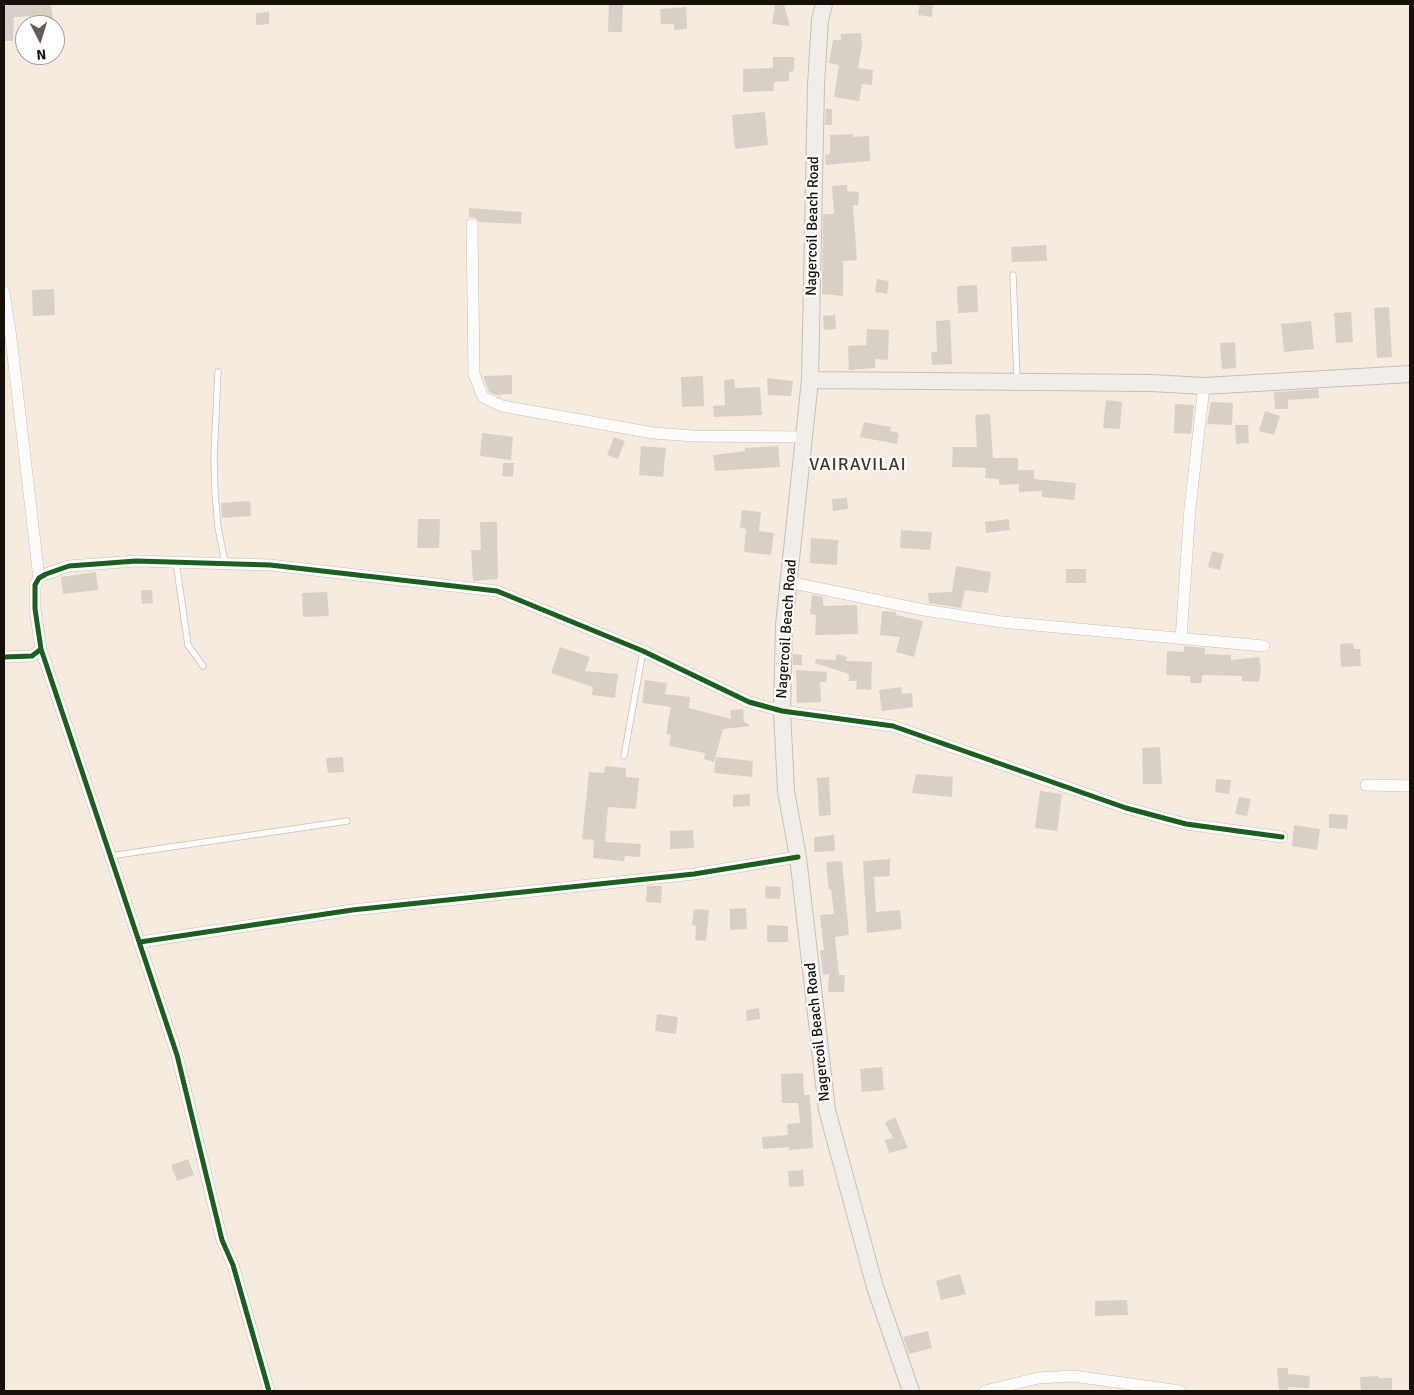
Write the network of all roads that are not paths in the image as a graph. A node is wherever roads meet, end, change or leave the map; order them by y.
1 (824, 4) edge
2 (472, 224) dead end
3 (1013, 275) dead end
4 (4, 292) edge
5 (218, 372) dead end
6 (1410, 374) edge
7 (810, 380) junction
8 (1017, 382) junction
9 (1204, 386) junction
10 (805, 437) junction
11 (176, 562) junction
12 (224, 563) junction
13 (39, 578) junction
14 (788, 582) junction
15 (1181, 639) junction
16 (1264, 646) dead end
17 (41, 649) junction
18 (643, 651) junction
19 (4, 656) edge
20 (203, 666) dead end
21 (782, 711) junction
22 (624, 756) dead end
23 (1366, 785) dead end
24 (1410, 786) edge
25 (347, 821) dead end
26 (1282, 836) dead end
27 (110, 856) junction
28 (798, 857) junction
29 (140, 942) junction
30 (1112, 1386) edge
31 (269, 1391) edge
32 (911, 1391) edge
33 (985, 1391) edge
34 (1180, 1391) edge

1 - 7 main road, Nagercoil Beach Road
2 - 10 street
3 - 8 lane
4 - 13 street
5 - 12 lane
6 - 9 main road
7 - 8 main road
7 - 10 main road, Nagercoil Beach Road
8 - 9 main road
9 - 15 street
10 - 14 main road, Nagercoil Beach Road
11 - 12 street
11 - 13 street
11 - 20 lane
12 - 18 street
13 - 17 street
14 - 15 street
14 - 21 main road, Nagercoil Beach Road
15 - 16 street
17 - 19 street
17 - 27 street
18 - 21 street
18 - 22 lane
21 - 26 street
21 - 28 main road, Nagercoil Beach Road
23 - 24 street
25 - 27 lane
27 - 29 street
28 - 29 street
28 - 32 main road, Nagercoil Beach Road
29 - 31 street
30 - 33 street
30 - 34 street

